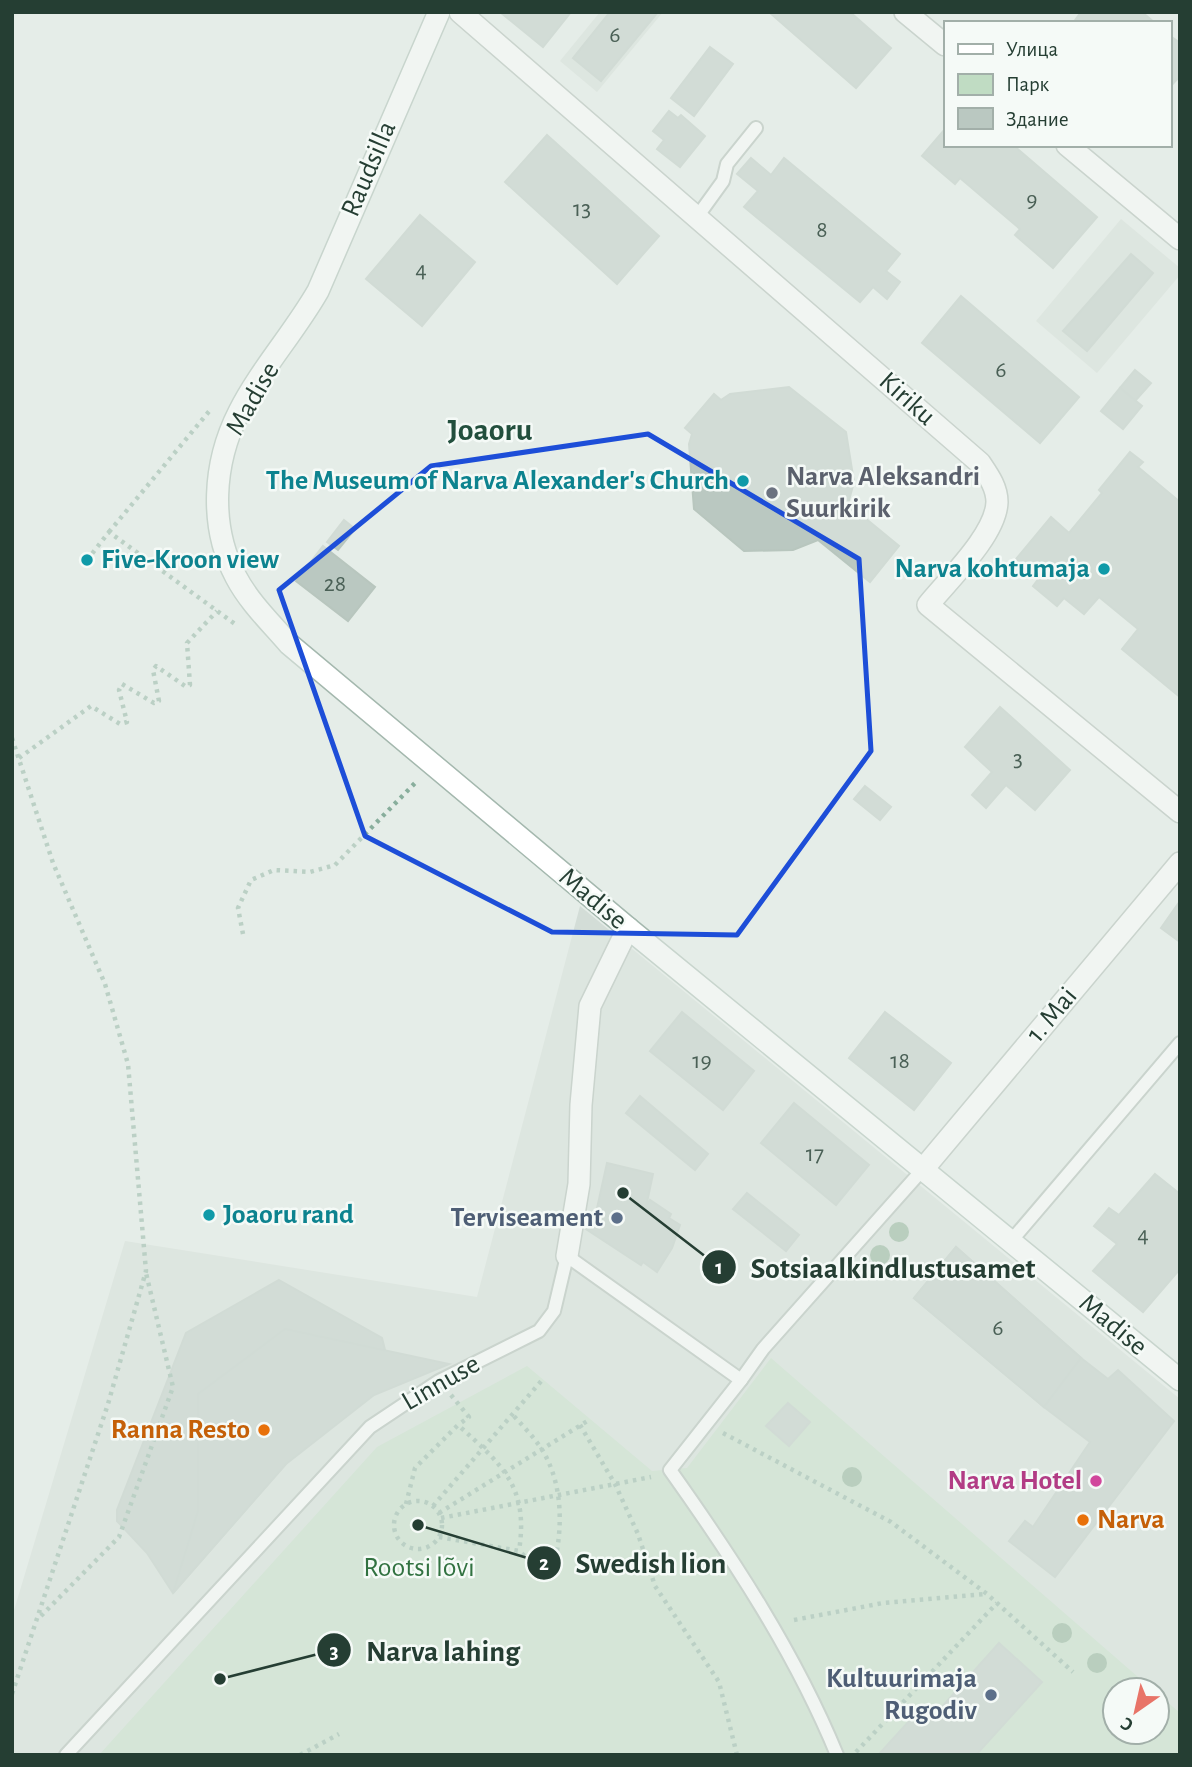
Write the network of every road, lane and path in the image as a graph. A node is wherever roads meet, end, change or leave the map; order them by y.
1 (439, 12) edge
2 (460, 12) edge
3 (905, 12) edge
4 (944, 44) edge
5 (756, 128) dead end
6 (1069, 147) edge
7 (697, 217) junction
8 (1180, 239) edge
9 (299, 325) joint
10 (211, 408) dead end
11 (109, 532) junction
12 (87, 560) dead end
13 (217, 611) junction
14 (235, 624) dead end
15 (12, 738) edge
16 (19, 758) junction
17 (418, 780) dead end
18 (1180, 812) edge
19 (1180, 863) edge
20 (628, 928) junction
21 (243, 934) dead end
22 (1180, 1043) edge
23 (924, 1168) junction
24 (1011, 1241) junction
25 (567, 1256) junction
26 (146, 1271) junction
27 (1177, 1372) edge
28 (543, 1379) dead end
29 (741, 1380) junction
30 (439, 1381) junction
31 (512, 1415) junction
32 (589, 1420) dead end
33 (706, 1424) junction
34 (458, 1425) junction
35 (580, 1425) junction
36 (483, 1448) junction
37 (542, 1449) junction
38 (506, 1471) junction
39 (672, 1473) junction
40 (615, 1484) junction
41 (559, 1495) junction
42 (519, 1503) junction
43 (406, 1504) junction
44 (433, 1506) junction
45 (440, 1515) junction
46 (439, 1537) junction
47 (519, 1551) junction
48 (987, 1594) junction
49 (997, 1603) junction
50 (40, 1616) junction
51 (771, 1622) junction
52 (1073, 1672) dead end
53 (12, 1694) edge
54 (339, 1734) dead end
55 (66, 1755) edge
56 (300, 1755) edge
57 (737, 1755) edge
58 (837, 1755) edge
59 (854, 1755) edge

1 - 9 street, Raudsilla
2 - 7 street, Kiriku
3 - 4 street
5 - 7 lane
6 - 8 street
7 - 18 street, Kiriku
9 - 20 street, Madise
10 - 11 path
11 - 12 path
11 - 13 path
13 - 14 path
13 - 16 path
15 - 16 path
16 - 26 path
17 - 21 path
19 - 23 street, 1. Mai
20 - 23 street, Madise
20 - 25 street, Linnuse
22 - 24 lane
23 - 24 street, Madise
23 - 29 lane
24 - 27 street, Madise
25 - 29 lane
25 - 30 lane, Linnuse
26 - 50 path
26 - 50 path
28 - 31 path
29 - 33 lane
30 - 34 path
30 - 55 lane, Linnuse
31 - 36 path
31 - 37 path
32 - 35 path
33 - 39 lane
33 - 48 path
34 - 36 path
34 - 43 path
35 - 37 path
35 - 40 path
36 - 38 path
36 - 44 path
37 - 38 path
37 - 41 path
38 - 42 path
38 - 45 path
39 - 40 path
39 - 51 lane
40 - 41 path
40 - 57 path
41 - 42 path
41 - 47 path
42 - 45 path
42 - 47 path
43 - 44 path
43 - 46 path
44 - 45 path
45 - 46 path
46 - 47 path
48 - 49 path
48 - 51 path
49 - 52 path
49 - 59 path
50 - 53 path
51 - 58 lane
54 - 56 path

